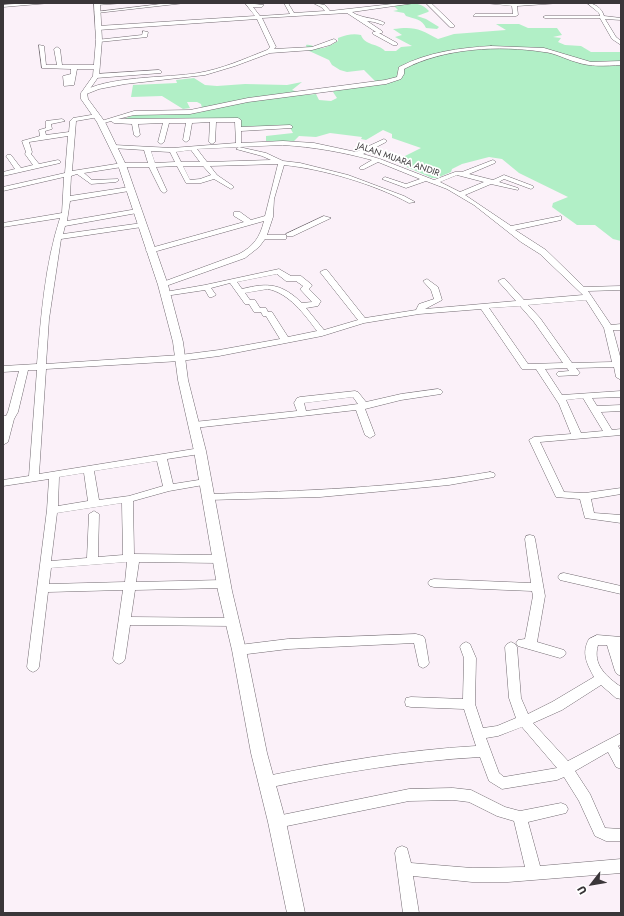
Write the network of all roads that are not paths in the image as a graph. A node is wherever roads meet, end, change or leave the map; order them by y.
1 (40, 3) edge
2 (48, 3) edge
3 (97, 3) edge
4 (122, 3) edge
5 (183, 3) edge
6 (286, 3) edge
7 (315, 3) edge
8 (413, 3) edge
9 (428, 3) edge
10 (487, 3) edge
11 (558, 3) edge
12 (589, 3) edge
13 (248, 5) edge
14 (514, 5) junction
15 (3, 6) edge
16 (262, 6) dead end
17 (305, 7) dead end
18 (348, 11) junction
19 (97, 12) junction
20 (329, 13) junction
21 (314, 14) junction
22 (292, 15) junction
23 (476, 15) dead end
24 (545, 17) dead end
25 (603, 17) junction
26 (257, 18) junction
27 (621, 19) edge
28 (362, 20) junction
29 (179, 22) junction
30 (383, 24) dead end
31 (452, 26) dead end
32 (98, 28) junction
33 (182, 29) dead end
34 (145, 32) dead end
35 (98, 40) junction
36 (334, 41) dead end
37 (621, 43) edge
38 (395, 44) dead end
39 (41, 46) dead end
40 (57, 48) dead end
41 (269, 51) junction
42 (621, 63) edge
43 (231, 66) junction
44 (60, 67) junction
45 (97, 67) junction
46 (74, 68) junction
47 (73, 75) dead end
48 (96, 76) junction
49 (66, 89) dead end
50 (86, 91) junction
51 (99, 119) junction
52 (111, 120) junction
53 (213, 121) junction
54 (73, 122) junction
55 (135, 122) junction
56 (166, 122) junction
57 (189, 122) junction
58 (290, 127) dead end
59 (238, 129) junction
60 (263, 129) junction
61 (72, 133) junction
62 (137, 135) dead end
63 (44, 138) junction
64 (186, 140) dead end
65 (263, 140) dead end
66 (384, 141) dead end
67 (161, 142) dead end
68 (212, 142) dead end
69 (238, 142) dead end
70 (223, 146) junction
71 (114, 147) junction
72 (147, 149) junction
73 (194, 149) junction
74 (172, 150) junction
75 (242, 152) dead end
76 (358, 154) junction
77 (9, 156) dead end
78 (378, 160) junction
79 (58, 162) dead end
80 (280, 162) junction
81 (493, 162) dead end
82 (205, 164) junction
83 (122, 165) junction
84 (152, 165) junction
85 (179, 165) junction
86 (38, 167) junction
87 (362, 168) dead end
88 (20, 171) junction
89 (78, 172) junction
90 (3, 174) edge
91 (68, 174) junction
92 (464, 174) junction
93 (215, 176) junction
94 (427, 178) junction
95 (385, 179) dead end
96 (116, 180) dead end
97 (434, 182) junction
98 (492, 182) junction
99 (231, 186) dead end
100 (531, 187) dead end
101 (129, 189) junction
102 (516, 189) dead end
103 (3, 190) edge
104 (164, 191) dead end
105 (460, 194) junction
106 (67, 199) junction
107 (411, 202) dead end
108 (137, 211) junction
109 (238, 214) dead end
110 (65, 215) junction
111 (269, 217) junction
112 (327, 218) dead end
113 (558, 218) dead end
114 (249, 222) junction
115 (62, 224) junction
116 (3, 225) edge
117 (142, 225) junction
118 (509, 229) junction
119 (58, 237) junction
120 (263, 237) junction
121 (150, 251) junction
122 (203, 270) junction
123 (324, 272) dead end
124 (232, 281) junction
125 (427, 281) dead end
126 (502, 281) dead end
127 (209, 286) junction
128 (621, 288) edge
129 (164, 289) junction
130 (582, 289) junction
131 (240, 292) junction
132 (212, 295) dead end
133 (589, 297) junction
134 (523, 304) junction
135 (301, 306) junction
136 (483, 306) junction
137 (419, 312) junction
138 (363, 321) junction
139 (621, 327) edge
140 (608, 328) junction
141 (322, 333) junction
142 (285, 340) junction
143 (180, 358) junction
144 (618, 364) junction
145 (570, 365) junction
146 (42, 366) junction
147 (539, 367) junction
148 (24, 368) junction
149 (3, 369) edge
150 (561, 374) dead end
151 (621, 377) edge
152 (438, 392) dead end
153 (621, 394) edge
154 (586, 395) junction
155 (559, 398) junction
156 (362, 407) junction
157 (621, 408) edge
158 (595, 409) junction
159 (303, 414) junction
160 (6, 419) edge
161 (194, 425) junction
162 (621, 432) edge
163 (609, 433) junction
164 (370, 434) dead end
165 (577, 436) junction
166 (3, 442) edge
167 (200, 451) junction
168 (161, 457) junction
169 (89, 469) junction
170 (54, 475) junction
171 (490, 475) dead end
172 (34, 478) junction
173 (205, 482) junction
174 (3, 483) edge
175 (169, 488) junction
176 (621, 491) edge
177 (585, 496) junction
178 (208, 497) junction
179 (128, 500) junction
180 (94, 509) junction
181 (52, 510) junction
182 (621, 519) edge
183 (530, 539) dead end
184 (219, 558) junction
185 (131, 559) junction
186 (92, 561) junction
187 (44, 565) junction
188 (564, 577) dead end
189 (434, 583) dead end
190 (224, 584) junction
191 (130, 586) junction
192 (538, 587) junction
193 (42, 588) junction
194 (621, 590) edge
195 (124, 621) junction
196 (232, 622) junction
197 (616, 641) edge
198 (521, 645) junction
199 (466, 647) dead end
200 (239, 650) junction
201 (560, 653) dead end
202 (118, 659) dead end
203 (423, 663) dead end
204 (33, 667) dead end
205 (621, 670) edge
206 (601, 679) junction
207 (621, 694) edge
208 (411, 702) dead end
209 (469, 704) junction
210 (524, 721) junction
211 (478, 734) junction
212 (615, 741) edge
213 (484, 751) junction
214 (621, 763) edge
215 (567, 770) junction
216 (267, 782) junction
217 (561, 809) dead end
218 (520, 817) junction
219 (277, 822) junction
220 (621, 835) edge
221 (402, 853) dead end
222 (621, 866) edge
223 (405, 869) junction
224 (534, 873) junction
225 (296, 913) edge
226 (411, 913) edge

1 - 2 street
1 - 15 street
3 - 4 street
3 - 19 main road
5 - 19 street
6 - 22 street
7 - 20 street
8 - 18 street
9 - 31 street
10 - 14 street
11 - 14 street
12 - 25 street
13 - 16 street
13 - 26 street
14 - 23 street
17 - 21 street
18 - 20 street
18 - 28 street
19 - 32 main road
20 - 21 street
21 - 22 street
22 - 26 street
24 - 25 street
25 - 27 street
25 - 37 street
26 - 29 street
26 - 41 street
28 - 30 street
28 - 38 street
29 - 32 street
29 - 33 street
32 - 35 main road
34 - 35 street
35 - 45 main road
36 - 41 street
39 - 44 street
40 - 44 street
41 - 43 street
42 - 52 street
43 - 48 street
43 - 50 street
44 - 46 street
45 - 46 street
45 - 48 main road
46 - 47 street
48 - 50 main road
49 - 50 street
50 - 51 main road
51 - 52 street
51 - 54 street
51 - 71 main road
52 - 55 street
53 - 57 street
53 - 59 street
53 - 68 street
54 - 61 street
54 - 63 street
55 - 56 street
55 - 62 street
56 - 57 street
56 - 67 street
57 - 64 street
58 - 60 street
59 - 60 street
59 - 69 street
60 - 65 street
61 - 63 street
61 - 91 street
63 - 86 street
66 - 76 street
70 - 73 street, JALAN MUARA ANDIR
70 - 76 street, JALAN MUARA ANDIR
70 - 80 street
71 - 72 street, JALAN MUARA ANDIR
71 - 83 main road
72 - 74 street, JALAN MUARA ANDIR
72 - 84 street
73 - 74 street, JALAN MUARA ANDIR
73 - 75 street
73 - 82 street
74 - 85 street
76 - 78 street, JALAN MUARA ANDIR
77 - 88 street
78 - 87 street
78 - 94 street, JALAN MUARA ANDIR
79 - 86 street
80 - 82 street
80 - 107 street
80 - 111 street
81 - 92 street
82 - 85 street
82 - 93 street
83 - 84 street
83 - 89 street
83 - 101 main road
84 - 85 street
84 - 104 street
85 - 93 street
86 - 88 street
88 - 90 street
89 - 91 street
89 - 96 street
91 - 103 street
91 - 106 street
92 - 97 street
92 - 98 street
93 - 99 street
94 - 95 street
94 - 97 street, JALAN MUARA ANDIR
97 - 105 street, JALAN MUARA ANDIR
98 - 100 street
98 - 102 street
98 - 105 street
101 - 106 street
101 - 108 main road
105 - 118 street, JALAN MUARA ANDIR
106 - 110 street
108 - 115 street
108 - 117 main road
109 - 114 street
110 - 115 street
110 - 116 street
111 - 114 street
111 - 120 street
112 - 120 street
113 - 118 street
114 - 121 street
115 - 119 street
117 - 119 street
117 - 121 main road
118 - 130 street, JALAN MUARA ANDIR
119 - 146 street
120 - 122 street
121 - 129 main road
122 - 127 street
122 - 129 street
123 - 138 street
124 - 127 street
124 - 131 street
124 - 135 street
125 - 137 street
126 - 134 street
127 - 129 street
127 - 132 street
128 - 130 street
129 - 143 main road
130 - 133 street, JALAN MUARA ANDIR
131 - 135 street
131 - 142 street
133 - 134 street
133 - 140 street, JALAN MUARA ANDIR
134 - 136 street
134 - 145 street
135 - 141 street
136 - 137 street
136 - 147 street
137 - 138 street
138 - 141 street
139 - 140 street
140 - 144 street, JALAN MUARA ANDIR
141 - 142 street
142 - 143 street
143 - 146 street
143 - 161 main road
144 - 145 street
144 - 151 street, JALAN MUARA ANDIR
145 - 147 street
145 - 150 street
146 - 148 street
146 - 172 street
147 - 155 street
148 - 149 street
148 - 160 street
152 - 156 street
153 - 154 street
154 - 155 street
154 - 158 street
155 - 165 street
156 - 159 street
156 - 159 street
156 - 164 street
157 - 158 street
158 - 163 street
159 - 161 street
160 - 166 street
161 - 167 main road
162 - 163 street
163 - 165 street
165 - 177 street
167 - 168 street
167 - 173 main road
168 - 169 street
168 - 175 street
169 - 170 street
169 - 180 street
170 - 172 street
170 - 181 street
171 - 178 street
172 - 174 street
173 - 175 street
173 - 178 main road
175 - 179 street
176 - 177 street
177 - 182 street
178 - 184 main road
179 - 180 street
179 - 185 street
180 - 181 street
180 - 186 street
181 - 187 street
183 - 192 street
184 - 185 street
184 - 190 main road
185 - 186 street
185 - 191 street
186 - 187 street
187 - 193 street
188 - 194 street
189 - 192 street
190 - 191 street
190 - 196 main road
191 - 193 street
191 - 195 street
192 - 198 street
193 - 204 street
195 - 196 street
195 - 202 street
196 - 200 main road
197 - 205 street
197 - 206 street
198 - 201 street
198 - 210 street
199 - 209 street
200 - 203 street
200 - 216 main road
206 - 207 street
206 - 210 street
208 - 209 street
209 - 211 street
210 - 211 street
210 - 215 street
211 - 213 street
212 - 214 street
212 - 215 street
213 - 215 street
213 - 216 street
215 - 220 street
216 - 219 main road
217 - 218 street
218 - 219 street
218 - 224 street
219 - 225 main road
221 - 223 street
222 - 224 street
223 - 224 street
223 - 226 street

